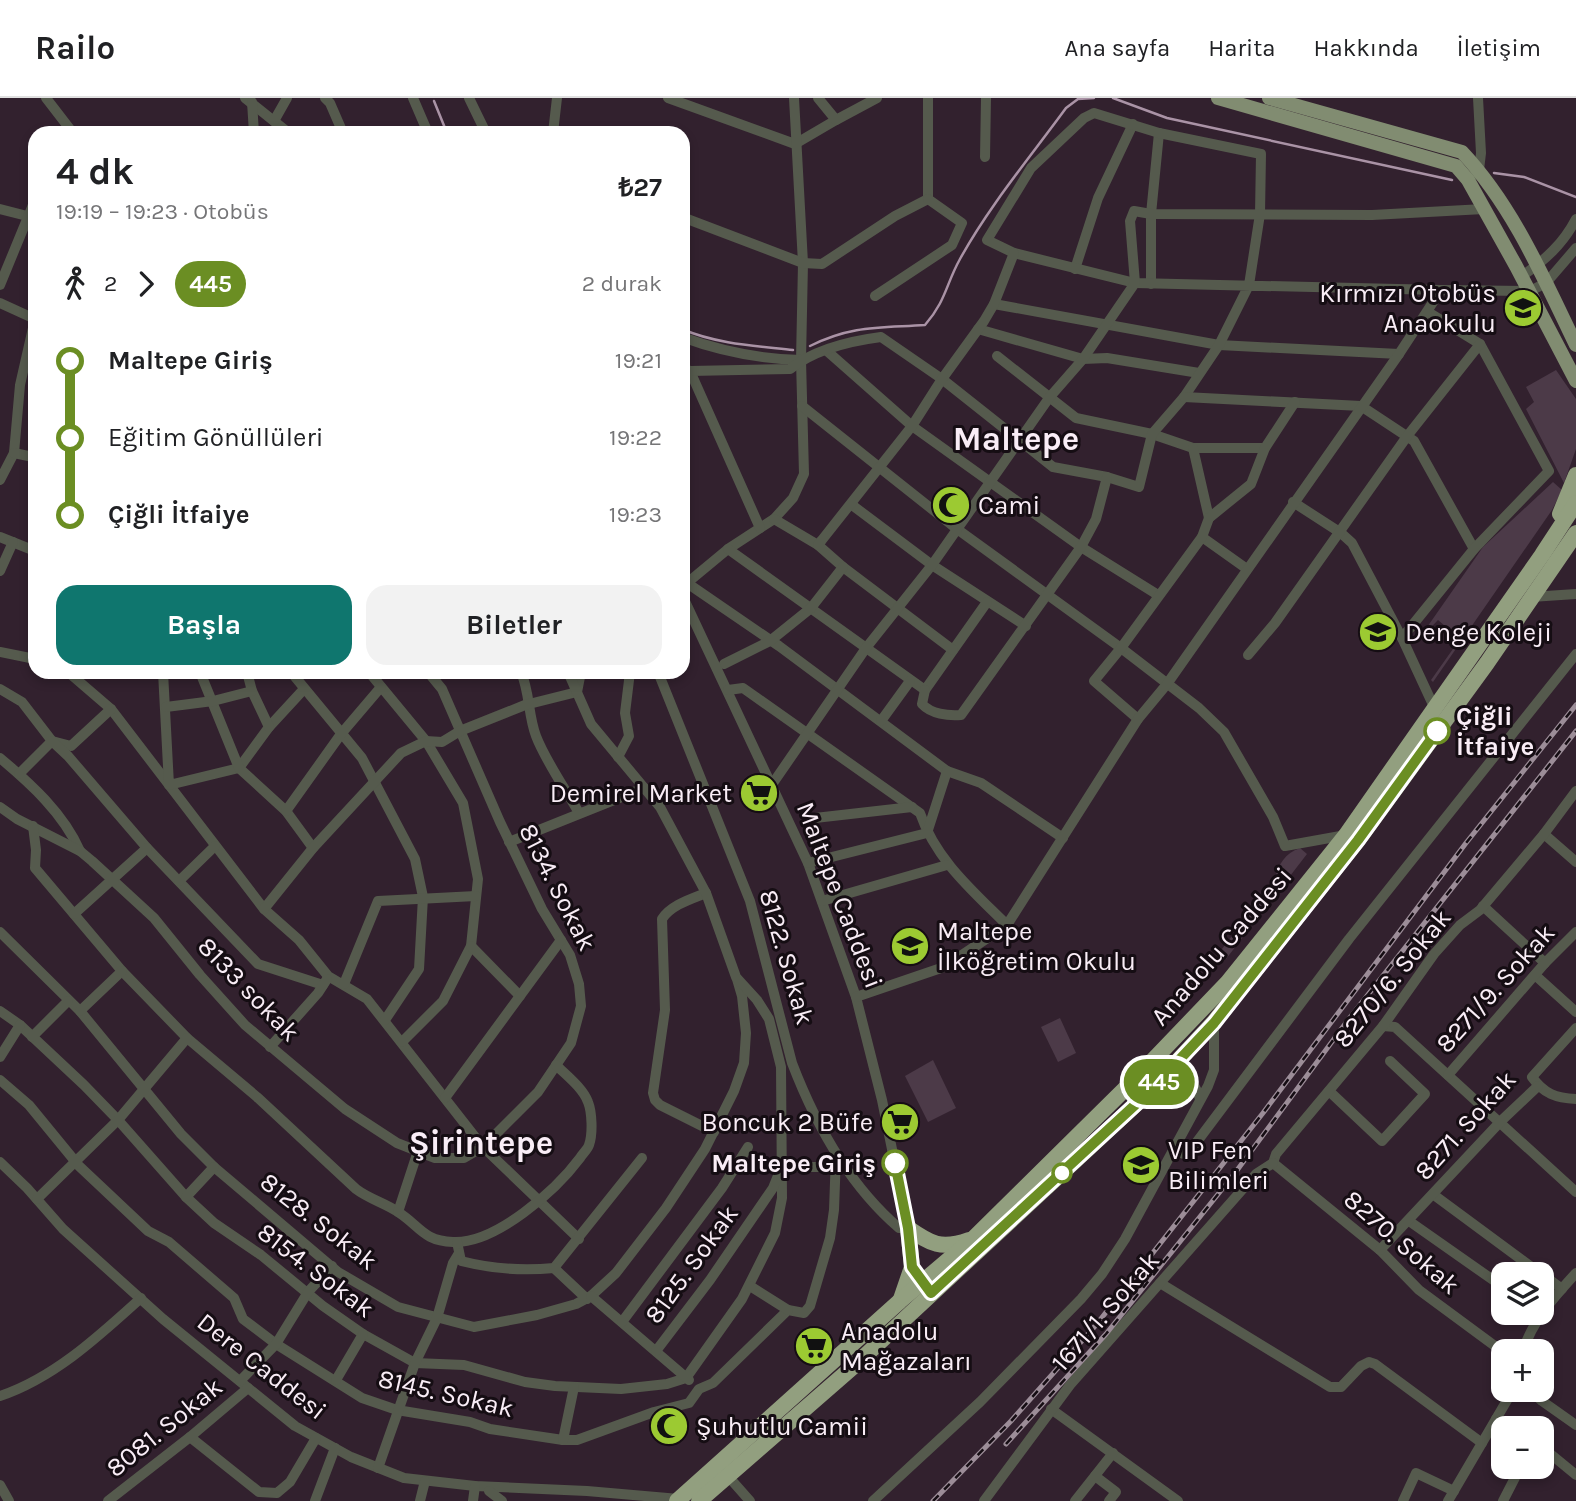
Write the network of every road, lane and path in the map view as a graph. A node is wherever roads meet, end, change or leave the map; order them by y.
1 (46, 98) edge
2 (287, 98) edge
3 (325, 98) edge
4 (413, 98) edge
5 (469, 98) edge
6 (557, 98) edge
7 (668, 98) edge
8 (794, 98) edge
9 (818, 98) edge
10 (877, 98) edge
11 (928, 98) edge
12 (986, 98) edge
13 (1218, 98) edge
14 (1269, 98) edge
15 (1478, 98) edge
16 (248, 100) edge
17 (836, 120) junction
18 (274, 121) junction
19 (64, 122) junction
20 (1133, 124) junction
21 (61, 126) edge
22 (67, 126) edge
23 (253, 126) edge
24 (279, 126) edge
25 (340, 126) edge
26 (425, 126) edge
27 (483, 126) edge
28 (553, 126) edge
29 (1159, 133) junction
30 (795, 144) junction
31 (985, 157) dead end
32 (1473, 175) junction
33 (928, 199) junction
34 (0, 209) edge
35 (1484, 209) junction
36 (1259, 214) junction
37 (1151, 215) junction
38 (28, 216) edge
39 (1576, 219) edge
40 (690, 220) edge
41 (28, 226) edge
42 (1576, 248) edge
43 (1014, 253) junction
44 (803, 262) junction
45 (1536, 266) junction
46 (1075, 269) junction
47 (1522, 275) junction
48 (1135, 283) junction
49 (1546, 283) junction
50 (1151, 284) junction
51 (0, 285) edge
52 (1249, 285) junction
53 (1441, 290) junction
54 (1530, 291) junction
55 (874, 296) dead end
56 (0, 303) edge
57 (994, 304) junction
58 (1428, 312) junction
59 (28, 315) edge
60 (1106, 325) junction
61 (978, 329) junction
62 (690, 340) edge
63 (1480, 344) junction
64 (1219, 345) junction
65 (1576, 345) edge
66 (28, 350) edge
67 (827, 351) junction
68 (1399, 354) junction
69 (997, 356) dead end
70 (1083, 359) junction
71 (801, 360) junction
72 (690, 369) edge
73 (1199, 373) junction
74 (690, 378) edge
75 (942, 379) junction
76 (1576, 381) edge
77 (1184, 397) junction
78 (1049, 398) junction
79 (1295, 402) junction
80 (802, 406) junction
81 (1361, 406) junction
82 (912, 426) junction
83 (1152, 434) junction
84 (1408, 435) junction
85 (1021, 440) junction
86 (1192, 448) junction
87 (1265, 448) junction
88 (14, 453) junction
89 (28, 456) edge
90 (880, 468) junction
91 (1576, 475) edge
92 (1107, 477) junction
93 (0, 480) edge
94 (989, 482) junction
95 (1293, 502) junction
96 (1576, 503) edge
97 (852, 505) junction
98 (1209, 518) junction
99 (774, 519) junction
100 (760, 528) junction
101 (957, 529) junction
102 (1341, 533) junction
103 (1576, 533) edge
104 (0, 537) edge
105 (1202, 537) junction
106 (13, 542) junction
107 (818, 545) junction
108 (1081, 547) junction
109 (28, 548) edge
110 (728, 549) junction
111 (1474, 549) junction
112 (1542, 555) junction
113 (932, 565) junction
114 (843, 567) junction
115 (1247, 569) junction
116 (0, 571) edge
117 (690, 581) edge
118 (690, 585) edge
119 (1576, 594) edge
120 (1158, 595) junction
121 (1046, 596) junction
122 (1531, 597) junction
123 (987, 602) junction
124 (811, 608) junction
125 (898, 608) junction
126 (690, 612) edge
127 (1026, 626) junction
128 (1402, 638) junction
129 (770, 641) junction
130 (866, 648) junction
131 (1121, 648) junction
132 (953, 650) junction
133 (0, 652) edge
134 (1576, 654) edge
135 (1248, 655) dead end
136 (28, 658) edge
137 (724, 664) dead end
138 (76, 679) edge
139 (164, 679) edge
140 (203, 679) edge
141 (249, 679) edge
142 (296, 679) edge
143 (375, 679) edge
144 (434, 679) edge
145 (523, 679) edge
146 (571, 679) edge
147 (580, 679) edge
148 (628, 679) edge
149 (661, 679) edge
150 (910, 681) junction
151 (1167, 684) junction
152 (381, 687) junction
153 (0, 689) edge
154 (304, 689) junction
155 (728, 690) junction
156 (836, 690) junction
157 (925, 690) junction
158 (252, 691) junction
159 (577, 692) junction
160 (214, 701) junction
161 (528, 704) junction
162 (166, 706) junction
163 (1434, 707) junction
164 (111, 709) junction
165 (1138, 719) junction
166 (881, 721) junction
167 (270, 727) junction
168 (460, 731) junction
169 (341, 734) junction
170 (808, 734) junction
171 (52, 741) junction
172 (426, 741) junction
173 (618, 757) junction
174 (0, 758) edge
175 (239, 768) junction
176 (947, 771) junction
177 (19, 774) junction
178 (374, 783) junction
179 (169, 785) junction
180 (771, 786) junction
181 (644, 788) junction
182 (1576, 791) edge
183 (0, 807) edge
184 (912, 807) junction
185 (286, 811) junction
186 (579, 813) junction
187 (815, 818) dead end
188 (33, 826) junction
189 (927, 833) junction
190 (1544, 834) junction
191 (1346, 835) junction
192 (1063, 838) junction
193 (509, 842) junction
194 (215, 846) junction
195 (147, 848) junction
196 (313, 848) junction
197 (80, 851) junction
198 (1576, 862) edge
199 (808, 863) junction
200 (947, 865) junction
201 (112, 879) junction
202 (179, 881) junction
203 (706, 892) junction
204 (476, 896) junction
205 (423, 897) junction
206 (822, 901) junction
207 (1483, 906) junction
208 (264, 909) junction
209 (74, 914) junction
210 (1007, 925) junction
211 (0, 932) edge
212 (1576, 932) edge
213 (561, 940) junction
214 (471, 946) junction
215 (1545, 963) junction
216 (122, 971) junction
217 (1535, 975) junction
218 (736, 976) junction
219 (326, 981) junction
220 (344, 984) junction
221 (520, 996) junction
222 (856, 997) junction
223 (68, 1001) junction
224 (0, 1011) edge
225 (80, 1011) junction
226 (1576, 1012) edge
227 (385, 1020) junction
228 (1214, 1023) junction
229 (20, 1025) junction
230 (1383, 1026) junction
231 (1576, 1028) edge
232 (32, 1037) junction
233 (187, 1038) junction
234 (402, 1042) junction
235 (270, 1047) junction
236 (0, 1057) edge
237 (1390, 1061) dead end
238 (556, 1065) junction
239 (781, 1067) junction
240 (1448, 1074) junction
241 (1164, 1077) junction
242 (0, 1080) edge
243 (799, 1082) junction
244 (1538, 1086) junction
245 (144, 1089) junction
246 (1329, 1091) junction
247 (445, 1098) junction
248 (1200, 1099) junction
249 (1576, 1099) edge
250 (118, 1120) junction
251 (1501, 1121) junction
252 (714, 1132) junction
253 (483, 1147) junction
254 (748, 1147) dead end
255 (418, 1151) junction
256 (1174, 1151) junction
257 (642, 1158) dead end
258 (75, 1161) junction
259 (0, 1162) edge
260 (1273, 1163) junction
261 (214, 1167) junction
262 (781, 1167) junction
263 (841, 1167) junction
264 (1576, 1192) edge
265 (1433, 1195) junction
266 (186, 1197) junction
267 (37, 1199) junction
268 (540, 1200) junction
269 (398, 1212) junction
270 (1409, 1221) junction
271 (908, 1228) junction
272 (974, 1238) junction
273 (579, 1239) junction
274 (458, 1248) junction
275 (1380, 1250) junction
276 (1525, 1262) edge
277 (332, 1266) junction
278 (912, 1267) junction
279 (554, 1268) junction
280 (1576, 1273) edge
281 (1491, 1279) edge
282 (1160, 1283) junction
283 (1554, 1283) edge
284 (750, 1286) junction
285 (927, 1287) junction
286 (1562, 1289) junction
287 (308, 1292) junction
288 (141, 1298) junction
289 (589, 1298) junction
290 (1554, 1298) edge
291 (900, 1301) junction
292 (788, 1310) junction
293 (437, 1318) junction
294 (622, 1322) junction
295 (363, 1334) junction
296 (1491, 1343) edge
297 (276, 1344) junction
298 (656, 1350) junction
299 (415, 1363) junction
300 (686, 1378) junction
301 (337, 1380) junction
302 (244, 1384) junction
303 (574, 1387) junction
304 (699, 1389) junction
305 (0, 1395) edge
306 (1543, 1402) edge
307 (1051, 1409) junction
308 (397, 1410) junction
309 (1576, 1425) edge
310 (1491, 1428) edge
311 (190, 1437) junction
312 (316, 1438) junction
313 (563, 1440) junction
314 (1482, 1443) junction
315 (335, 1448) junction
316 (1113, 1453) junction
317 (1554, 1457) edge
318 (378, 1468) junction
319 (727, 1475) junction
320 (1576, 1475) edge
321 (1095, 1476) junction
322 (1514, 1479) edge
323 (425, 1481) junction
324 (0, 1485) edge
325 (475, 1486) junction
326 (489, 1491) dead end
327 (1451, 1496) edge
328 (987, 1497) edge
329 (1171, 1499) edge
330 (677, 1500) edge
331 (9, 1501) edge
332 (108, 1501) edge
333 (315, 1501) edge
334 (420, 1501) edge
335 (473, 1501) edge
336 (502, 1501) edge
337 (699, 1501) edge
338 (750, 1501) edge
339 (873, 1501) edge
340 (1001, 1501) edge
341 (1075, 1501) edge
342 (1109, 1501) edge
343 (1403, 1501) edge
344 (1503, 1501) edge

1 - 19 street
2 - 18 street
3 - 25 street
4 - 26 street
5 - 27 street
6 - 28 street
7 - 30 street
8 - 30 street
9 - 17 street
10 - 17 street
11 - 33 street
12 - 31 street
13 - 32 main road
14 - 32 main road
15 - 32 street
16 - 18 street
16 - 23 street
17 - 30 street
18 - 24 street
19 - 21 street
19 - 22 street
20 - 29 street
20 - 43 street
20 - 46 street
29 - 36 street
29 - 37 street
30 - 44 street
32 - 35 main road
32 - 45 main road
33 - 44 street
33 - 55 street
34 - 38 street
35 - 36 street
35 - 47 main road
36 - 37 street
36 - 52 street
37 - 48 street
37 - 50 street
39 - 45 street
40 - 44 street
41 - 51 street
42 - 49 street
43 - 46 street
43 - 57 street
44 - 71 street
45 - 47 street
45 - 49 main road
46 - 48 street
47 - 54 main road
48 - 50 street
48 - 60 street
49 - 54 street
49 - 65 main road
50 - 52 street
52 - 53 street
52 - 64 street
53 - 54 street
53 - 58 street
54 - 76 main road
56 - 59 street
57 - 60 street
57 - 61 street
58 - 63 street
58 - 68 street
60 - 64 street
60 - 70 street
61 - 70 street
61 - 75 street
62 - 71 street
63 - 84 street
63 - 111 street
64 - 68 street
64 - 73 street
66 - 88 street
67 - 71 street
67 - 75 street
67 - 82 street
68 - 81 street
69 - 78 street
70 - 73 street
70 - 78 street
71 - 72 street
71 - 80 street
73 - 77 street
74 - 100 street
75 - 82 street
75 - 85 street
77 - 79 street
77 - 83 street
78 - 83 street
78 - 85 street
79 - 81 street
79 - 87 street
80 - 90 street
80 - 99 street
81 - 84 street
81 - 95 street
82 - 90 street
82 - 94 street
83 - 86 street
83 - 92 street
84 - 102 street
84 - 111 street
85 - 92 street
85 - 94 street
86 - 87 street
86 - 98 street
87 - 98 street
88 - 89 street
88 - 93 street
90 - 97 street
90 - 101 street
90 - 107 street
91 - 112 highway
92 - 108 street
94 - 101 street
94 - 108 street
95 - 102 street
95 - 115 street
96 - 112 highway, Anadolu Caddesi
97 - 107 street
97 - 113 street
98 - 105 street
99 - 100 street
99 - 107 street
100 - 110 street
101 - 113 street
101 - 121 street
102 - 128 street
102 - 135 street
103 - 122 highway, Anadolu Caddesi
104 - 106 street
105 - 115 street
105 - 120 street
106 - 109 street
106 - 116 street
107 - 114 street
108 - 120 street
108 - 121 street
110 - 117 street
110 - 124 street
111 - 128 street
112 - 163 highway, Anadolu Caddesi
113 - 123 street
113 - 125 street
114 - 124 street
114 - 125 street
115 - 151 street
118 - 129 street
119 - 122 street
120 - 131 street
121 - 127 street
121 - 131 street
122 - 228 highway, Anadolu Caddesi
123 - 127 street
123 - 132 street
124 - 129 street
124 - 130 street
125 - 130 street
125 - 132 street
126 - 155 street, Maltepe Caddesi
127 - 157 street
128 - 163 street
129 - 137 street
129 - 156 street
130 - 150 street
130 - 156 street
131 - 151 street
131 - 165 street
132 - 157 street
133 - 136 street
134 - 256 street
138 - 164 street
139 - 162 street
140 - 160 street
141 - 158 street
142 - 154 street
143 - 152 street
144 - 168 street, 8134. Sokak
145 - 161 street
146 - 159 street
147 - 159 street
148 - 173 street
149 - 243 street, 8122. Sokak
150 - 157 street
150 - 166 street
151 - 165 street
151 - 191 street
152 - 169 street
152 - 172 street
153 - 171 street
154 - 167 street
154 - 169 street
155 - 170 street
155 - 180 street, Maltepe Caddesi
156 - 166 street
156 - 170 street
158 - 160 street
158 - 167 street
159 - 161 street
159 - 173 street
160 - 162 street
160 - 175 street
161 - 168 street
161 - 186 street
162 - 179 street
163 - 191 highway, Anadolu Caddesi
164 - 171 street
164 - 179 street
165 - 192 street
166 - 176 street
167 - 175 street
168 - 172 street
168 - 193 street, 8134. Sokak
169 - 178 street
169 - 185 street
170 - 180 street
170 - 184 street
171 - 177 street
171 - 195 street
172 - 178 street
172 - 204 street
173 - 181 street
174 - 177 street
175 - 179 street
175 - 185 street
176 - 189 street
176 - 192 street
177 - 197 street
178 - 196 street
178 - 205 street
179 - 194 street
180 - 199 street, Maltepe Caddesi
181 - 186 street
181 - 203 street
182 - 190 street, 8270/6. Sokak
183 - 188 street, 8133 sokak
184 - 187 street
184 - 189 street
185 - 196 street
186 - 193 street
188 - 197 street, 8133 sokak
188 - 209 street
189 - 199 street
189 - 200 street
190 - 198 street
190 - 207 street, 8270/6. Sokak
191 - 272 highway, Anadolu Caddesi
192 - 210 street
193 - 213 street, 8134. Sokak
194 - 202 street
194 - 208 street
195 - 201 street
195 - 202 street
196 - 208 street
197 - 201 street, 8133 sokak
199 - 206 street, Maltepe Caddesi
200 - 206 street
200 - 210 street
201 - 209 street
201 - 235 street, 8133 sokak
202 - 219 street
203 - 218 street
203 - 252 street
204 - 205 street
204 - 214 street
205 - 220 street
205 - 227 street
206 - 222 street, Maltepe Caddesi
207 - 215 street
207 - 230 street, 8270/6. Sokak
208 - 219 street
209 - 216 street
210 - 222 street
211 - 223 street, 8128. Sokak
212 - 215 street, 8271/9. Sokak
213 - 221 street
213 - 238 street, 8134. Sokak
214 - 221 street
214 - 234 street
215 - 217 street, 8271/9. Sokak
216 - 225 street
216 - 233 street
217 - 226 street
217 - 240 street, 8271/9. Sokak
218 - 239 street
218 - 252 street, 8128. Sokak
219 - 220 street
219 - 235 street
220 - 227 street
221 - 247 street
222 - 271 street, Maltepe Caddesi
223 - 225 street, 8128. Sokak
223 - 232 street
224 - 229 street, 8154. Sokak
225 - 245 street, 8128. Sokak
227 - 234 street
228 - 241 highway, Anadolu Caddesi
228 - 248 street
229 - 232 street, 8154. Sokak
229 - 236 street
230 - 240 street
230 - 246 street, 8270/6. Sokak
231 - 244 street, 8271. Sokak
232 - 250 street, 8154. Sokak
233 - 245 street
233 - 269 street
234 - 247 street
235 - 255 street, 8133 sokak
237 - 246 street
238 - 253 street, 8134. Sokak
238 - 268 street
239 - 243 street
239 - 262 street
240 - 251 street
241 - 248 street
241 - 285 highway, Anadolu Caddesi
242 - 258 street, 8145. Sokak
243 - 263 street, 8122. Sokak
244 - 249 street
244 - 251 street, 8271. Sokak
245 - 250 street
245 - 261 street, 8128. Sokak
246 - 260 street, 8270/6. Sokak
247 - 253 street
248 - 256 street
250 - 258 street
250 - 266 street, 8154. Sokak
251 - 264 street
251 - 265 street, 8271. Sokak
252 - 289 street, 8128. Sokak
253 - 255 street, 8133 sokak
253 - 268 street
254 - 294 street
255 - 269 street
256 - 339 street
257 - 273 street
258 - 267 street
258 - 297 street, 8145. Sokak
259 - 267 street, Dere Caddesi
260 - 275 street, 8270. Sokak
260 - 282 street, 1671/1. Sokak
261 - 266 street
261 - 277 street, 8128. Sokak
262 - 263 street
262 - 284 street
262 - 298 street, 8125. Sokak
263 - 271 street, 8122. Sokak
263 - 292 street, 8145. Sokak
265 - 270 street, 8271. Sokak
265 - 276 street
266 - 287 street, 8154. Sokak
267 - 288 street, Dere Caddesi
268 - 273 street
268 - 274 street
269 - 274 street
270 - 275 street, 8271. Sokak
270 - 281 street
271 - 272 highway
271 - 278 highway
272 - 285 highway, Anadolu Caddesi
273 - 279 street
274 - 279 street
274 - 293 street
275 - 296 street, 8270. Sokak
277 - 287 street, 8081. Sokak
277 - 293 street, 8128. Sokak
278 - 285 highway
278 - 291 highway
279 - 289 street
280 - 286 street
282 - 307 street, 1671/1. Sokak
282 - 314 street
283 - 286 street
284 - 292 street
284 - 300 street
285 - 291 highway, Anadolu Caddesi
285 - 319 highway, Anadolu Caddesi
286 - 290 street
287 - 295 street, 8154. Sokak
287 - 297 street, 8081. Sokak
288 - 302 street, Dere Caddesi
288 - 305 street
289 - 293 street, 8128. Sokak
289 - 294 street
291 - 330 highway, Anadolu Caddesi
292 - 304 street, 8145. Sokak
293 - 299 street
294 - 298 street
295 - 299 street, 8154. Sokak
295 - 301 street
297 - 301 street, 8145. Sokak
297 - 302 street, 8081. Sokak
298 - 300 street
299 - 303 street, 8154. Sokak
299 - 308 street
300 - 303 street, 8154. Sokak
300 - 304 street
301 - 308 street, 8145. Sokak
302 - 311 street, 8081. Sokak
302 - 312 street, Dere Caddesi
303 - 313 street
304 - 313 street, 8145. Sokak
306 - 309 street
307 - 316 street
307 - 328 street, 1671/1. Sokak
308 - 313 street, 8145. Sokak
308 - 318 street
310 - 314 street
311 - 312 street
311 - 332 street, 8081. Sokak
312 - 315 street, Dere Caddesi
314 - 327 street
315 - 318 street, Dere Caddesi
315 - 333 street
316 - 321 street
316 - 329 street
317 - 320 street
318 - 323 street, Dere Caddesi
319 - 337 highway, Anadolu Caddesi
319 - 338 street
321 - 341 street
321 - 342 street
322 - 344 street
323 - 325 street, Dere Caddesi
323 - 334 street
324 - 331 street
325 - 330 street, Dere Caddesi
325 - 335 street
326 - 336 street
327 - 343 street
328 - 340 street

